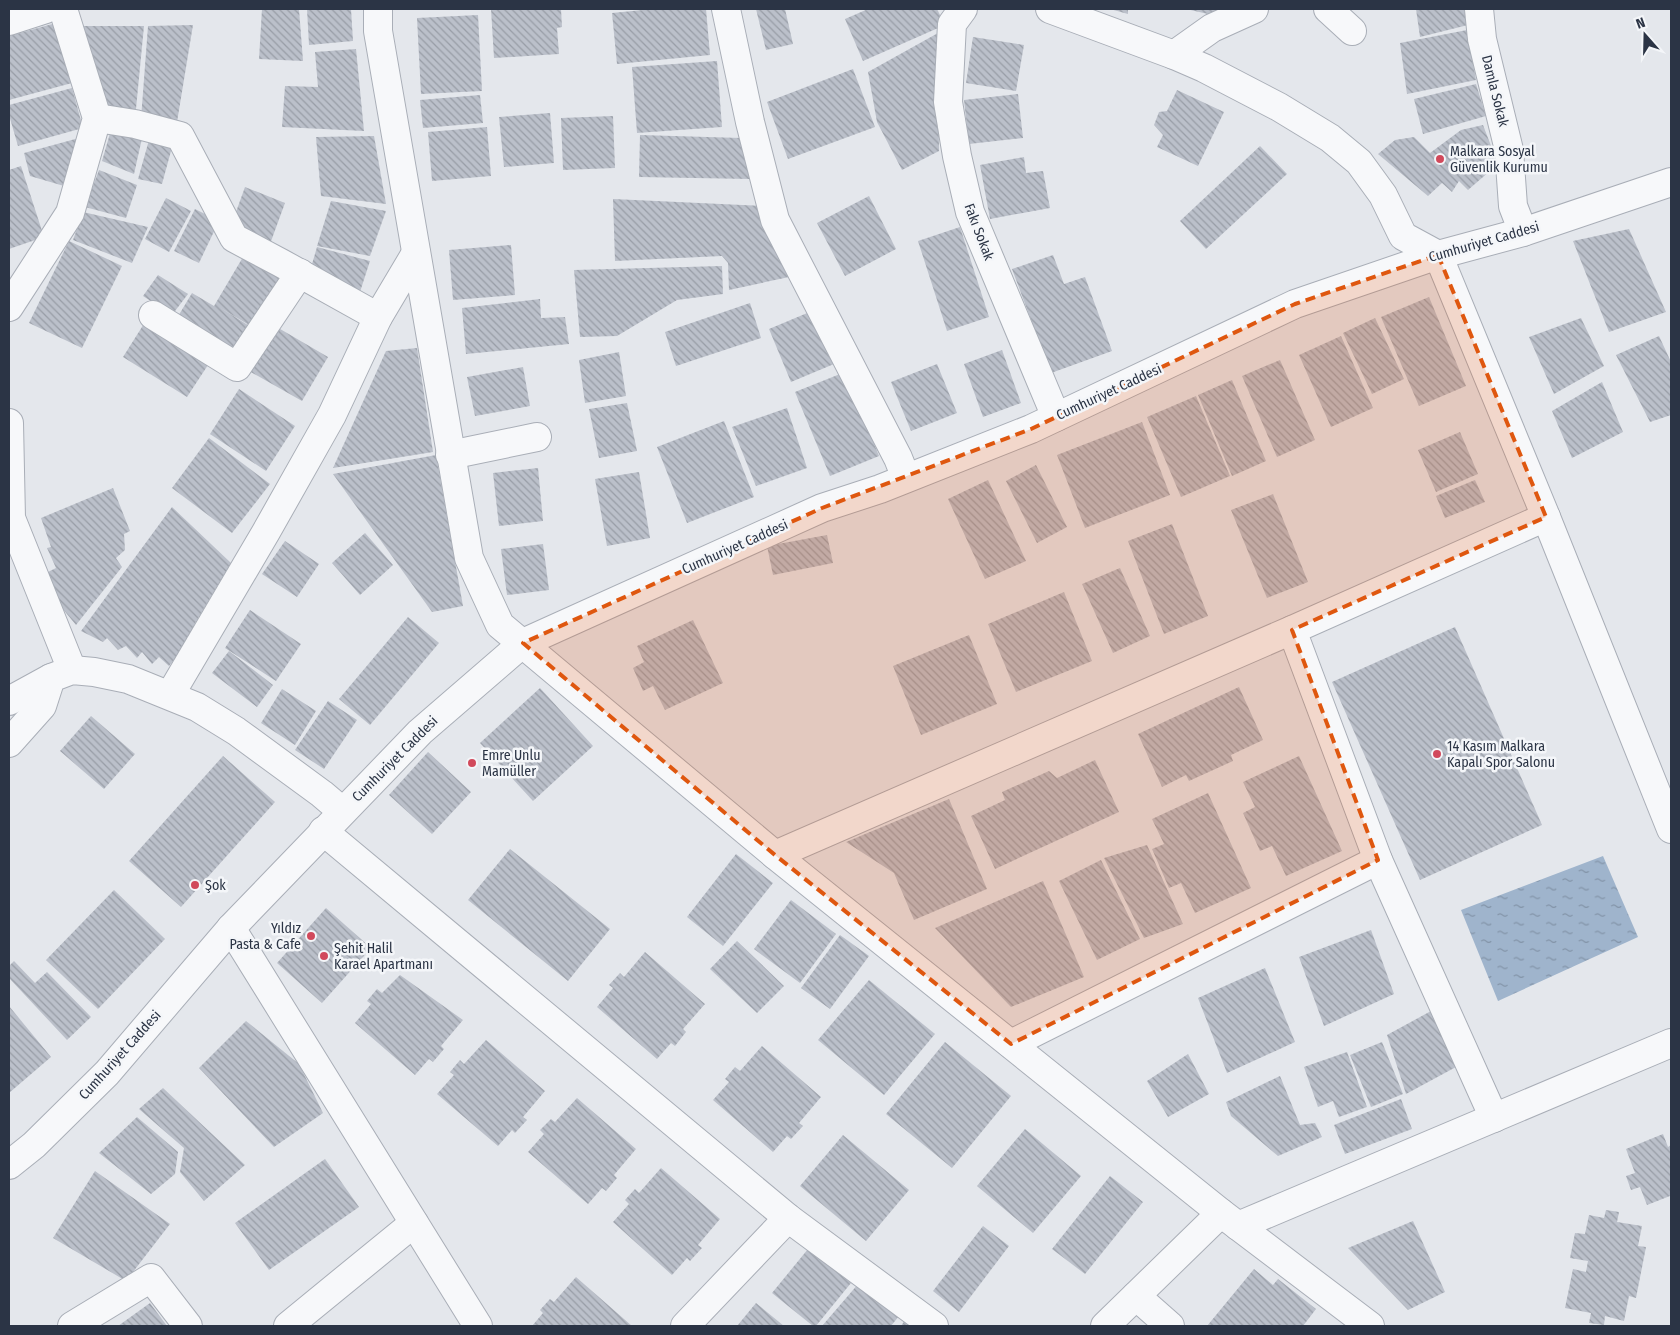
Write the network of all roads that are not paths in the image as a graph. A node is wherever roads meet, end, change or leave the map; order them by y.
1 (46, 9) edge
2 (63, 9) edge
3 (378, 9) edge
4 (726, 9) edge
5 (963, 9) edge
6 (1050, 9) edge
7 (1254, 9) edge
8 (1328, 9) edge
9 (1479, 9) edge
10 (9, 21) edge
11 (1352, 31) dead end
12 (1174, 55) junction
13 (97, 118) junction
14 (1671, 182) edge
15 (1671, 186) edge
16 (1634, 196) junction
17 (1523, 232) junction
18 (416, 253) junction
19 (1438, 255) junction
20 (300, 273) junction
21 (9, 307) edge
22 (153, 315) dead end
23 (378, 317) junction
24 (1056, 417) junction
25 (9, 423) edge
26 (537, 437) dead end
27 (450, 455) junction
28 (906, 478) junction
29 (1546, 517) junction
30 (10, 518) edge
31 (1292, 630) junction
32 (523, 643) junction
33 (61, 674) junction
34 (170, 695) junction
35 (9, 701) edge
36 (9, 743) edge
37 (342, 811) junction
38 (1671, 829) edge
39 (323, 831) junction
40 (775, 855) junction
41 (1378, 860) junction
42 (231, 928) junction
43 (1671, 1043) edge
44 (1011, 1044) junction
45 (1494, 1118) junction
46 (9, 1165) edge
47 (788, 1218) junction
48 (1230, 1219) junction
49 (414, 1223) junction
50 (1136, 1296) junction
51 (72, 1326) edge
52 (188, 1326) edge
53 (288, 1326) edge
54 (478, 1326) edge
55 (685, 1326) edge
56 (934, 1326) edge
57 (1105, 1326) edge
58 (1170, 1326) edge
59 (1370, 1326) edge

1 - 10 street
2 - 13 street
3 - 18 street
4 - 28 street
5 - 24 street, Fakı Sokak
6 - 12 street
7 - 12 street
8 - 11 street
9 - 17 street, Damla Sokak
12 - 19 street
13 - 20 street
13 - 21 street
14 - 16 street, Cumhuriyet Caddesi
15 - 16 street, Cumhuriyet Caddesi
16 - 17 street, Cumhuriyet Caddesi
17 - 19 street, Cumhuriyet Caddesi
18 - 23 street
18 - 27 street
19 - 24 street, Cumhuriyet Caddesi
19 - 29 street
20 - 22 street
20 - 23 street
23 - 34 street
24 - 28 street, Cumhuriyet Caddesi
25 - 30 street
26 - 27 street
27 - 32 street
28 - 32 street, Cumhuriyet Caddesi
29 - 31 street
29 - 38 street
30 - 33 street
31 - 40 street
31 - 41 street
32 - 37 street, Cumhuriyet Caddesi
32 - 40 street
33 - 34 street
33 - 35 street
33 - 36 street
34 - 37 street
37 - 39 street, Cumhuriyet Caddesi
39 - 42 street, Cumhuriyet Caddesi
39 - 47 street
40 - 44 street
41 - 44 street
41 - 45 street
42 - 46 street, Cumhuriyet Caddesi
42 - 49 street
43 - 45 street
44 - 48 street
45 - 48 street
47 - 55 street
47 - 56 street
48 - 50 street
48 - 59 street
49 - 53 street
49 - 54 street
50 - 57 street
50 - 58 street
51 - 52 street

